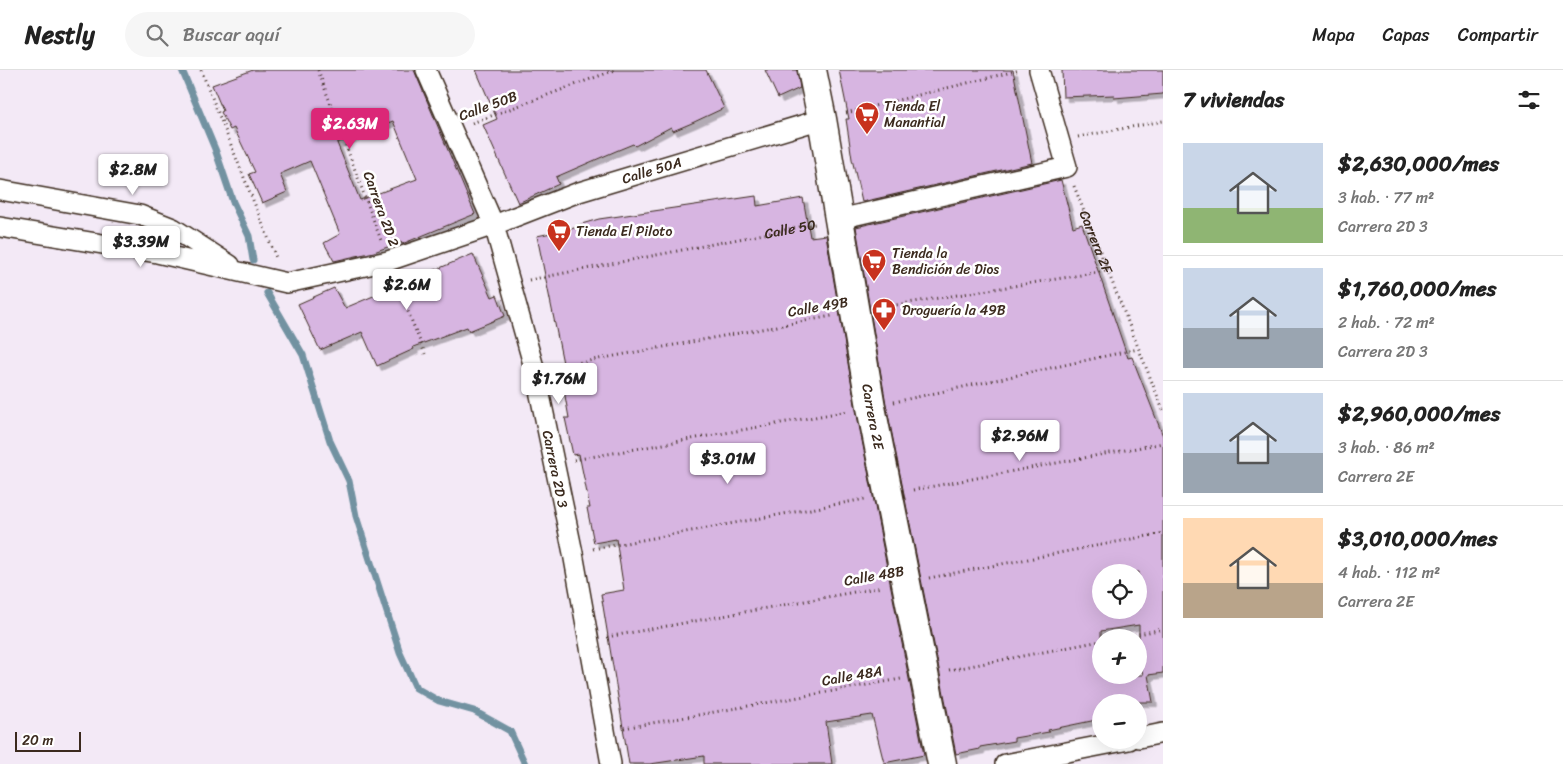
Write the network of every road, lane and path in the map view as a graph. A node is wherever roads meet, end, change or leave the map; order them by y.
1 (201, 70) edge
2 (318, 70) edge
3 (426, 70) edge
4 (615, 70) edge
5 (812, 70) edge
6 (1020, 70) edge
7 (1039, 70) edge
8 (822, 119) junction
9 (1163, 121) edge
10 (453, 131) junction
11 (1059, 141) junction
12 (1067, 167) junction
13 (0, 190) edge
14 (840, 219) junction
15 (494, 225) junction
16 (0, 227) edge
17 (388, 261) junction
18 (240, 271) junction
19 (1106, 271) junction
20 (287, 283) junction
21 (511, 284) junction
22 (854, 312) junction
23 (426, 354) dead end
24 (535, 371) junction
25 (1163, 410) edge
26 (1163, 533) edge
27 (906, 582) junction
28 (1163, 629) edge
29 (1147, 632) edge
30 (590, 640) junction
31 (1092, 643) edge
32 (924, 675) junction
33 (606, 731) junction
34 (1163, 734) edge
35 (1147, 737) edge
36 (1092, 747) edge
37 (611, 764) edge
38 (942, 764) edge
39 (1005, 764) edge

1 - 20 path
2 - 17 path, Carrera 2D 2
3 - 10 street, Carrera 2D 3
4 - 10 path, Calle 50B
5 - 8 street, Carrera 2E
6 - 8 path
7 - 11 street
8 - 14 street, Carrera 2E
8 - 15 street, Calle 50A
9 - 11 path
10 - 15 street, Carrera 2D 3
11 - 12 street
12 - 14 street
12 - 19 path, Carrera 2F
13 - 18 street
14 - 21 path, Calle 50
14 - 22 street, Carrera 2E
15 - 17 street, Calle 50A
15 - 21 street, Carrera 2D 3
16 - 18 street
17 - 20 street, Calle 50A
17 - 23 path, Carrera 2D 2
18 - 20 street
19 - 22 path, Calle 49B
19 - 25 path, Carrera 2F
21 - 24 street, Carrera 2D 3
22 - 24 path, Calle 49B
22 - 27 street, Carrera 2E
24 - 30 street, Carrera 2D 3
26 - 27 path, Calle 48B
27 - 30 path, Calle 48B
27 - 32 street, Carrera 2E
28 - 29 path
30 - 33 street, Carrera 2D 3
31 - 32 path, Calle 48A
32 - 33 path, Calle 48A
32 - 38 street, Carrera 2E
33 - 37 street, Carrera 2D 3
34 - 35 street
36 - 39 street

